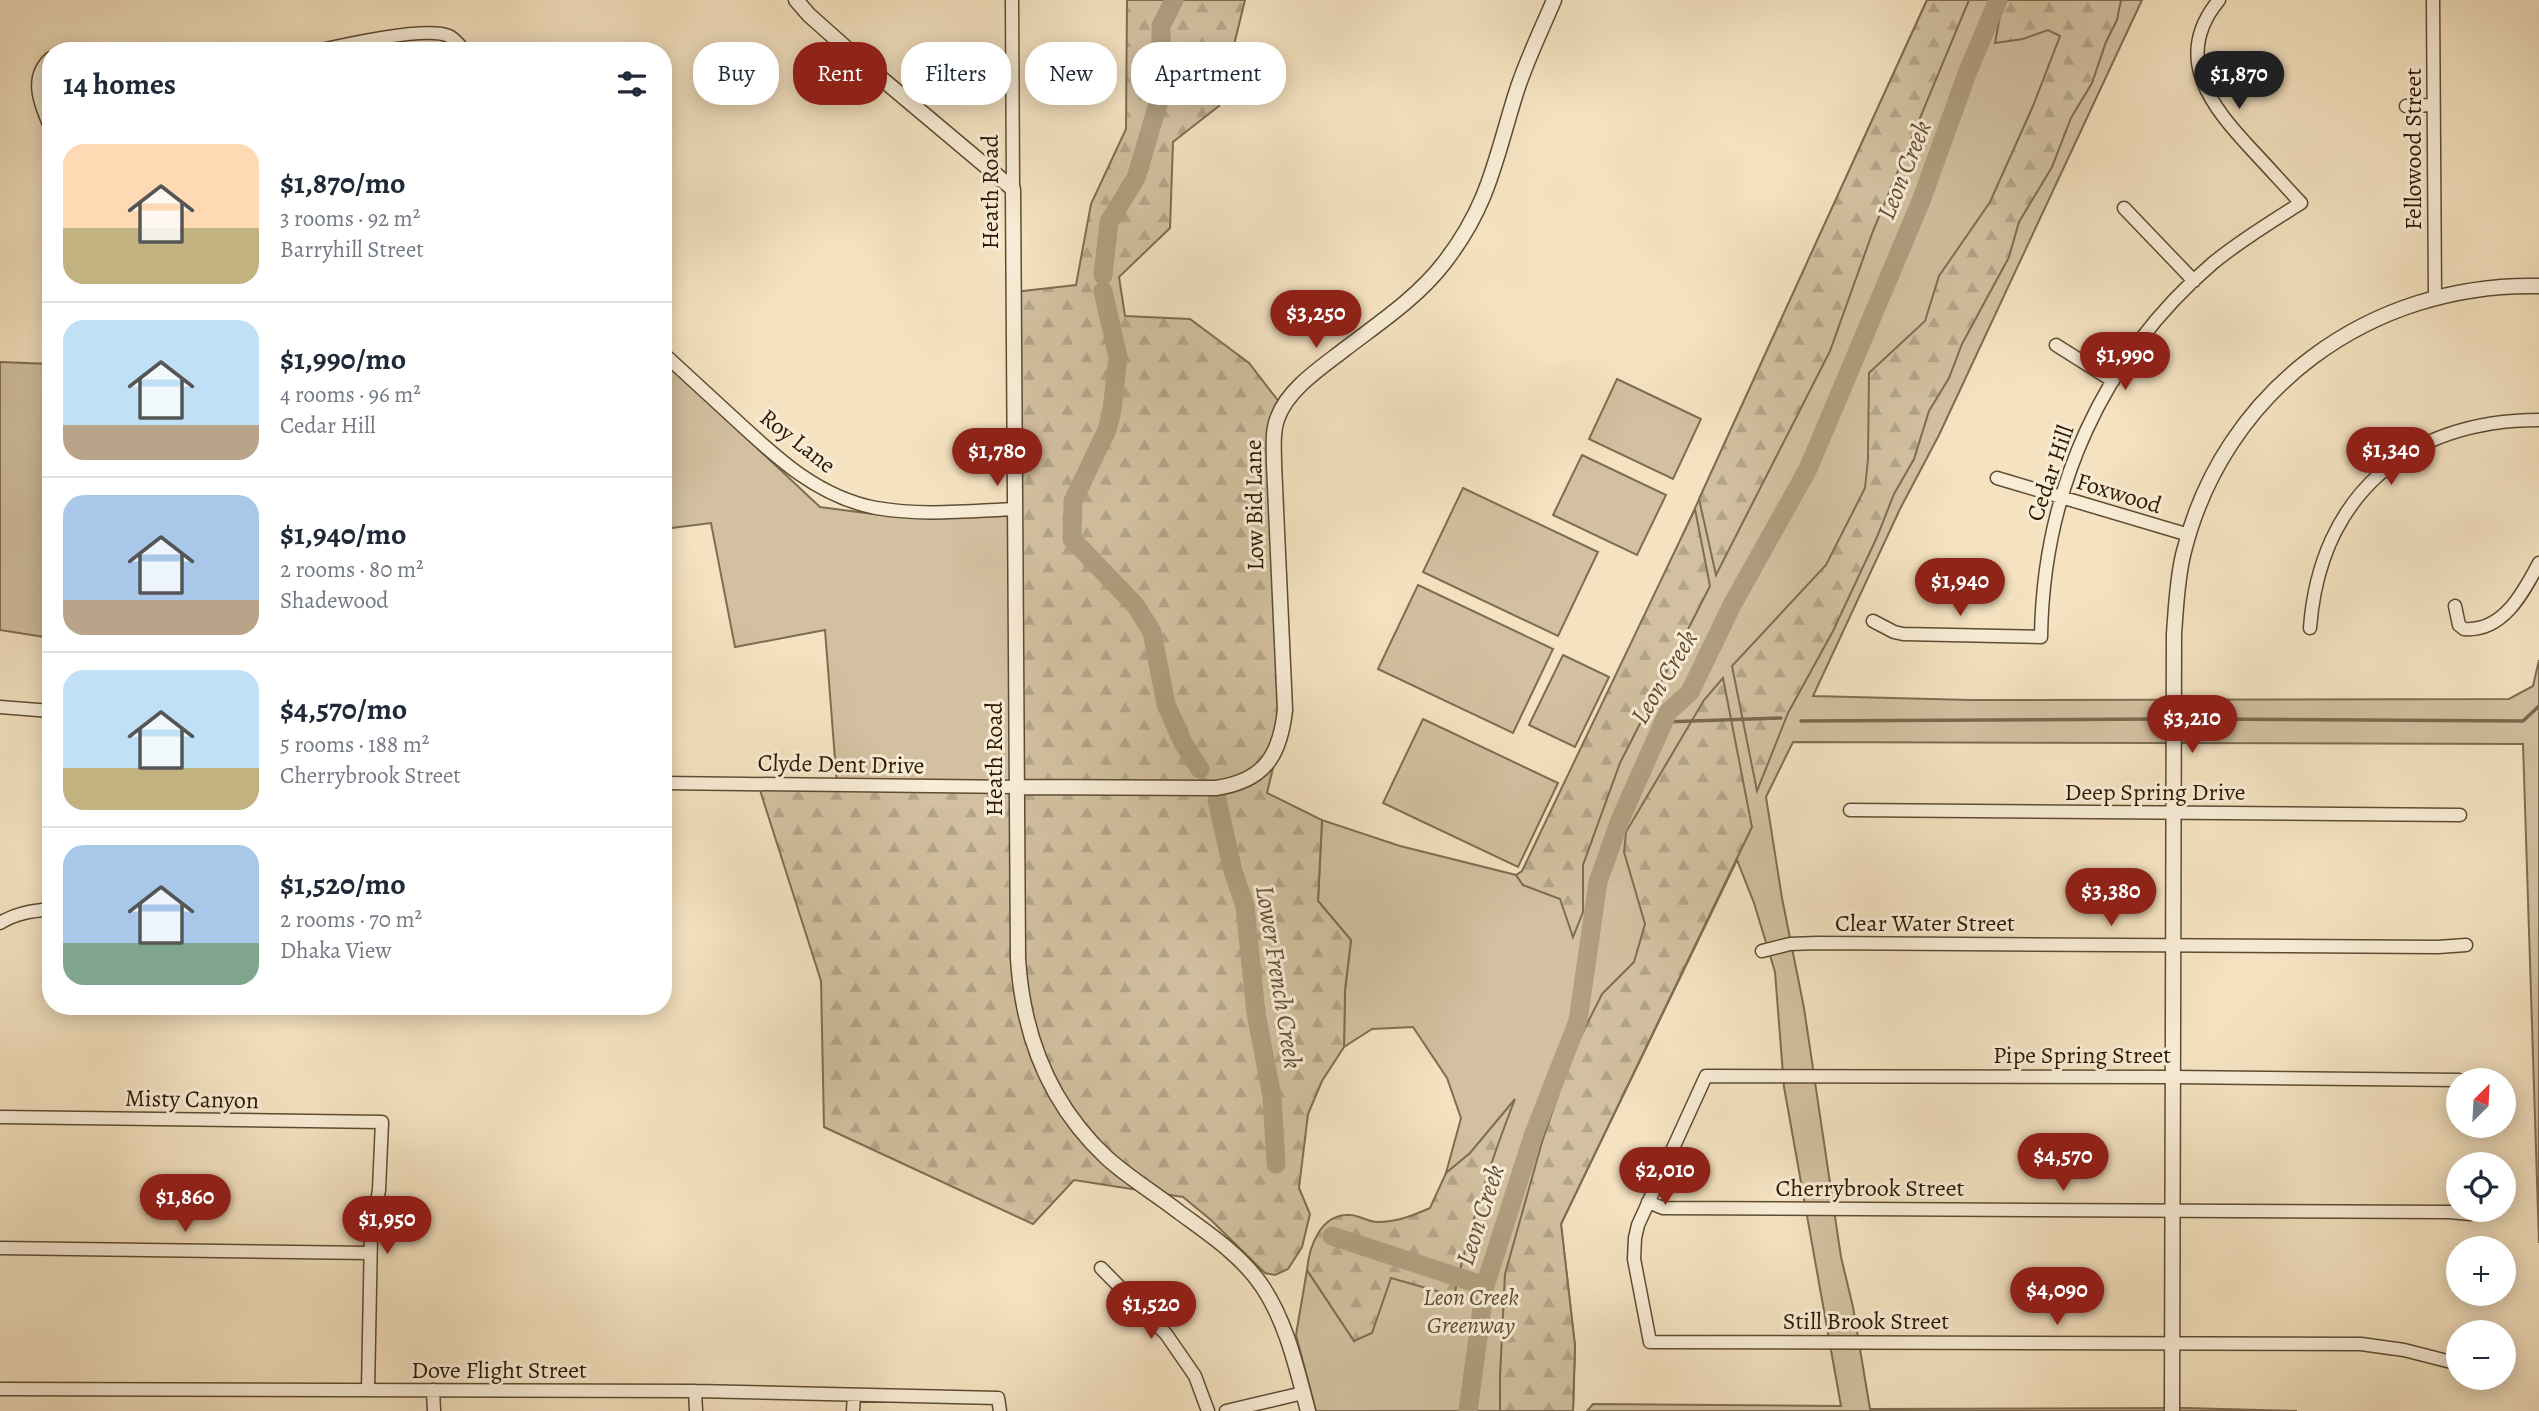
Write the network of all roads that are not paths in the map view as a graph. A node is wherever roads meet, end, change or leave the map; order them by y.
1 (796, 0) edge
2 (1012, 0) edge
3 (1554, 0) edge
4 (2219, 0) edge
5 (2432, 0) edge
6 (364, 42) edge
7 (456, 42) edge
8 (42, 69) edge
9 (2433, 105) junction
10 (2406, 106) dead end
11 (42, 107) edge
12 (1013, 189) junction
13 (2124, 208) dead end
14 (2194, 281) junction
15 (2539, 286) edge
16 (2435, 297) junction
17 (2056, 345) dead end
18 (672, 361) edge
19 (2113, 382) junction
20 (2539, 420) edge
21 (1997, 478) dead end
22 (2060, 497) junction
23 (1015, 509) junction
24 (2189, 535) junction
25 (2539, 563) edge
26 (2455, 606) dead end
27 (1873, 621) dead end
28 (2310, 628) dead end
29 (0, 707) edge
30 (42, 710) edge
31 (672, 783) edge
32 (1018, 787) junction
33 (1850, 810) dead end
34 (2175, 813) junction
35 (2460, 815) dead end
36 (42, 910) edge
37 (0, 923) edge
38 (2175, 945) junction
39 (2466, 945) dead end
40 (1762, 951) dead end
41 (2173, 1077) junction
42 (2446, 1080) edge
43 (0, 1117) edge
44 (1648, 1202) junction
45 (2173, 1210) junction
46 (2446, 1212) edge
47 (0, 1248) edge
48 (370, 1253) junction
49 (1101, 1268) dead end
50 (2172, 1344) junction
51 (2446, 1361) edge
52 (0, 1390) edge
53 (368, 1390) junction
54 (433, 1390) junction
55 (695, 1391) junction
56 (1303, 1393) junction
57 (854, 1395) junction
58 (999, 1404) edge
59 (434, 1411) edge
60 (696, 1411) edge
61 (853, 1411) edge
62 (1208, 1411) edge
63 (1226, 1411) edge
64 (1308, 1411) edge
65 (2172, 1411) edge

1 - 12 street
2 - 12 street, Heath Road
3 - 32 street, Low Bid Lane
4 - 14 street, Cedar Hill
5 - 9 street, Fellowood Street
6 - 7 street
8 - 11 street
9 - 10 street
9 - 16 street, Fellowood Street
12 - 23 street, Heath Road
13 - 14 street
14 - 19 street, Cedar Hill
15 - 16 street
16 - 24 street
17 - 19 street
18 - 23 street, Roy Lane
19 - 22 street, Cedar Hill
20 - 28 street
21 - 22 street, Foxwood
22 - 24 street, Foxwood
22 - 27 street, Cedar Hill
23 - 32 street, Heath Road
24 - 34 street
25 - 26 street
29 - 30 street
31 - 32 street, Clyde Dent Drive
32 - 56 street, Heath Road
33 - 34 street, Deep Spring Drive
34 - 35 street, Deep Spring Drive
34 - 38 street
36 - 37 street
38 - 39 street, Clear Water Street
38 - 40 street, Clear Water Street
38 - 41 street
41 - 42 street, Pipe Spring Street
41 - 44 street, Pipe Spring Street
41 - 45 street
43 - 48 street, Misty Canyon
44 - 45 street, Cherrybrook Street
44 - 50 street, Still Brook Street
45 - 46 street, Cherrybrook Street
45 - 50 street
47 - 48 street
48 - 53 street
49 - 62 street
50 - 51 street, Still Brook Street
50 - 65 street
52 - 53 street, Dove Flight Street
53 - 54 street, Dove Flight Street
54 - 55 street, Dove Flight Street
54 - 59 street
55 - 57 street, Dove Flight Street
55 - 60 street
56 - 63 street
56 - 64 street, Heath Road
57 - 58 street, Dove Flight Street
57 - 61 street

